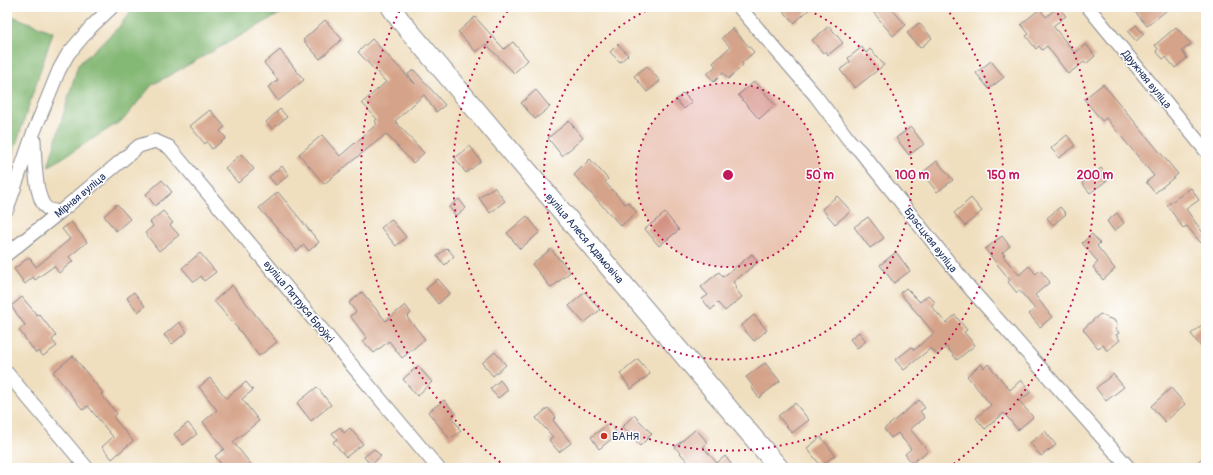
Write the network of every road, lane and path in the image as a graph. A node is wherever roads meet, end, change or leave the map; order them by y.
1 (112, 7) edge
2 (391, 7) edge
3 (739, 7) edge
4 (1088, 7) edge
5 (33, 134) junction
6 (155, 141) joint
7 (1206, 151) edge
8 (7, 209) edge
9 (60, 212) junction
10 (7, 254) edge
11 (7, 373) edge
12 (1206, 464) edge
13 (87, 468) edge
14 (438, 468) edge
15 (780, 468) edge
16 (1129, 468) edge
17 (1202, 468) edge

1 - 5 street
2 - 15 street, вуліца Алеся Адамовіча
3 - 16 street, Брэсцкая вуліца
4 - 7 street, Дружная вуліца
5 - 8 street
5 - 9 street
6 - 9 street, Мірная вуліца
6 - 14 street, вуліца Пятруся Броўкі
9 - 10 street, Мірная вуліца
11 - 13 street
12 - 17 street

